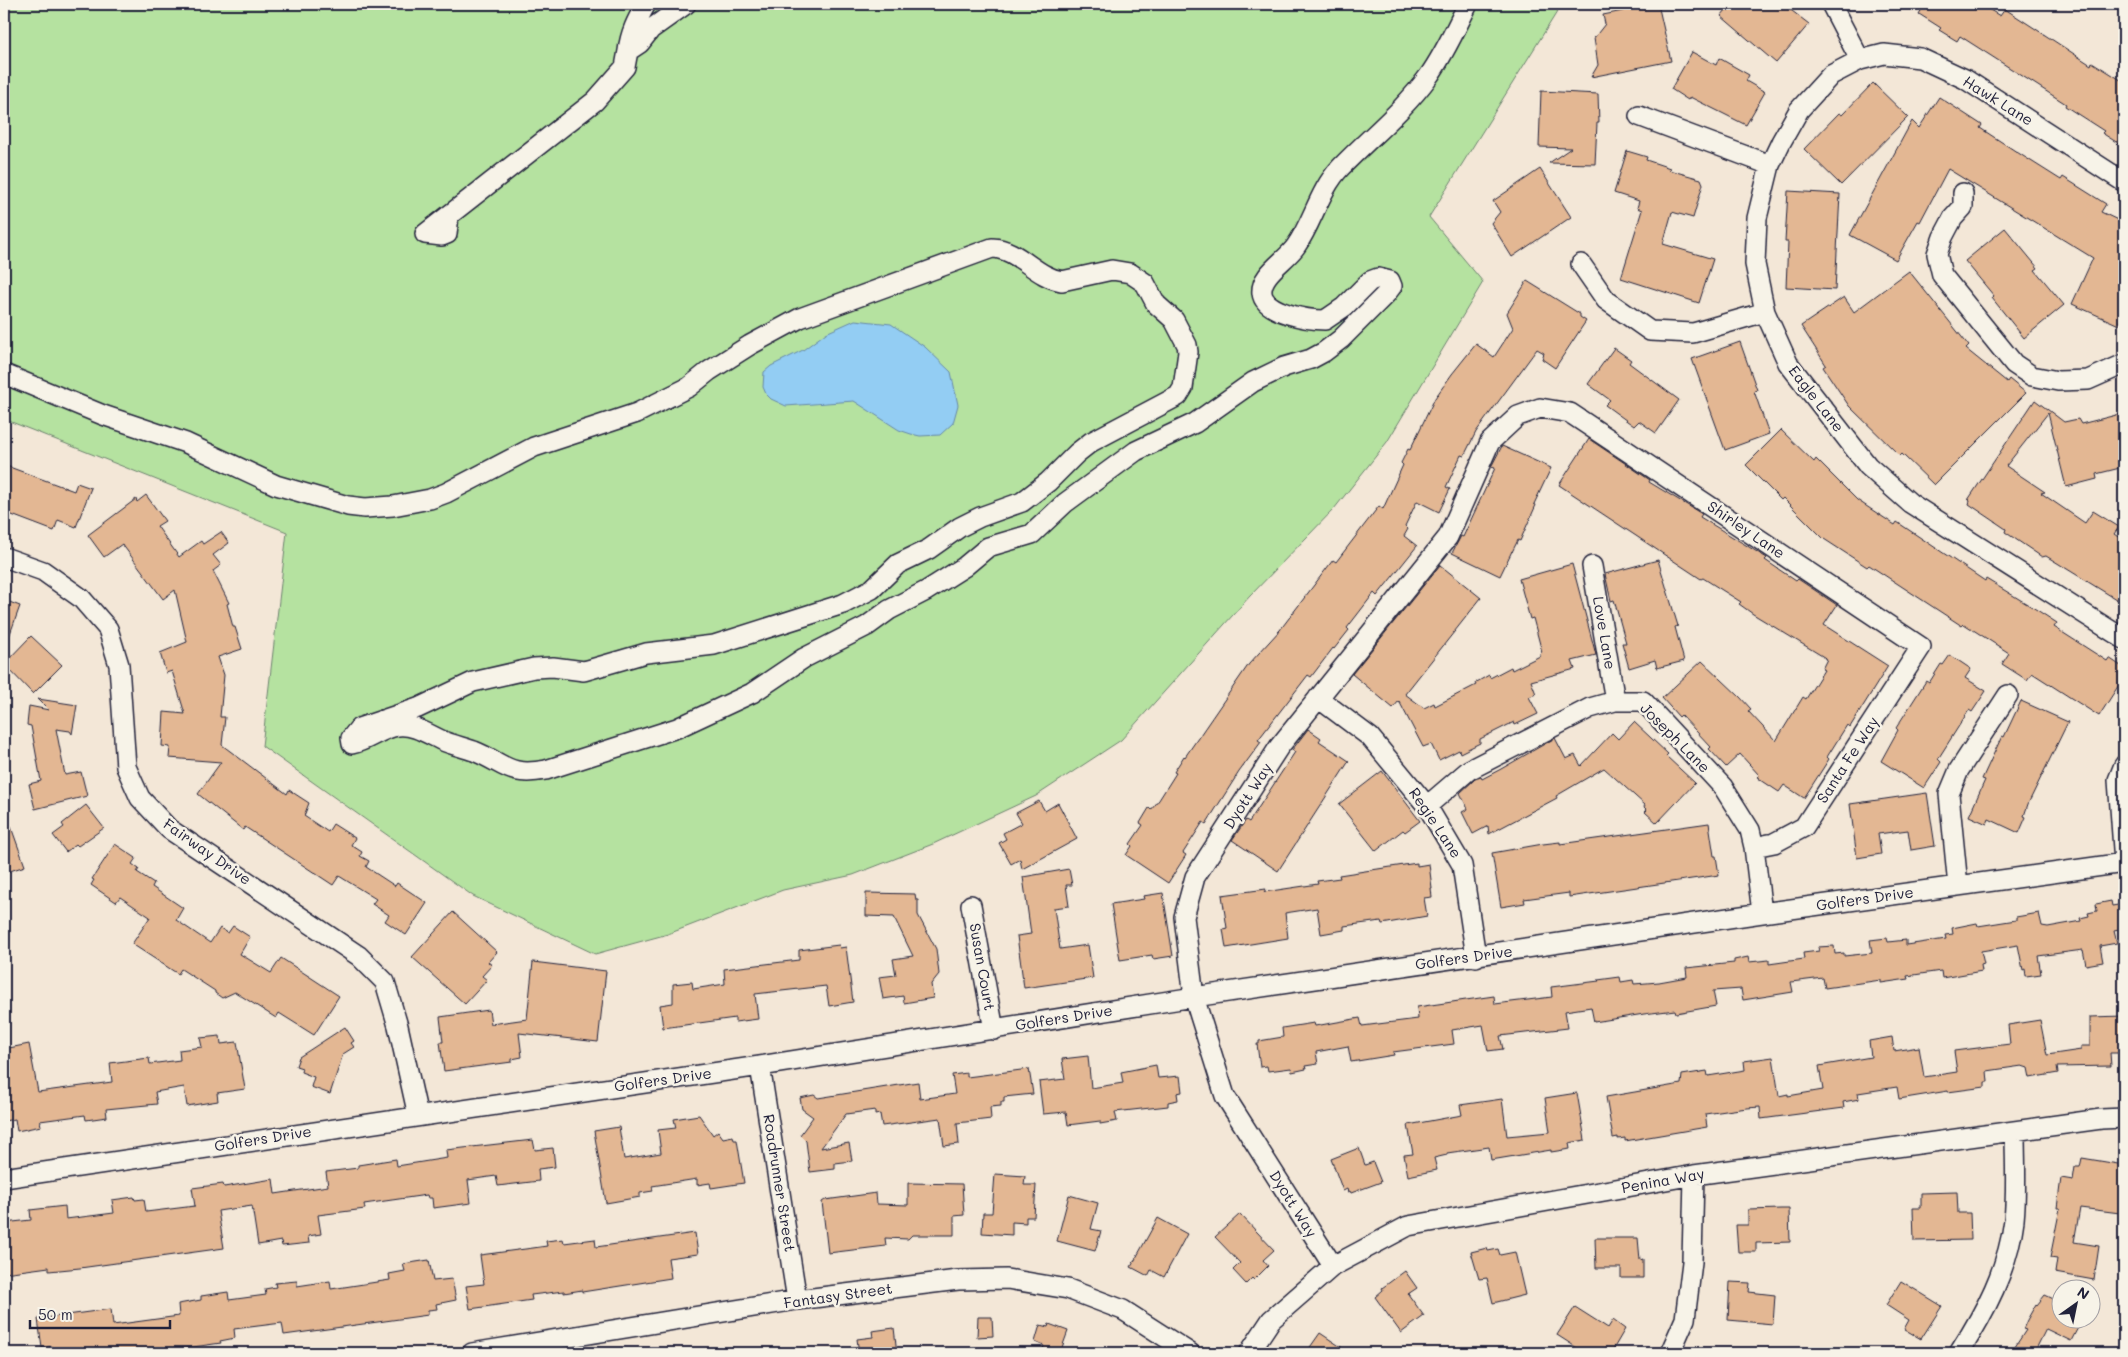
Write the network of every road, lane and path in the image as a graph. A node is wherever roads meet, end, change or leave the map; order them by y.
1 (646, 4) edge
2 (686, 4) edge
3 (1468, 4) edge
4 (1831, 4) edge
5 (628, 52) junction
6 (1860, 60) junction
7 (1639, 116) dead end
8 (1770, 165) junction
9 (2124, 182) edge
10 (1963, 192) dead end
11 (449, 214) dead end
12 (1581, 264) dead end
13 (1765, 312) junction
14 (2124, 364) edge
15 (4, 374) edge
16 (1570, 413) joint
17 (4, 557) edge
18 (1592, 566) dead end
19 (2124, 638) edge
20 (1921, 648) joint
21 (2008, 695) dead end
22 (1318, 698) junction
23 (1615, 701) junction
24 (2124, 765) edge
25 (1427, 806) junction
26 (1754, 847) junction
27 (2124, 863) edge
28 (1958, 886) junction
29 (971, 905) dead end
30 (1762, 914) junction
31 (1476, 957) junction
32 (1194, 997) junction
33 (994, 1030) junction
34 (760, 1066) junction
35 (418, 1116) junction
36 (2124, 1118) edge
37 (2015, 1132) junction
38 (1694, 1175) junction
39 (4, 1178) edge
40 (1333, 1266) junction
41 (797, 1300) junction
42 (472, 1353) edge
43 (1190, 1353) edge
44 (1249, 1353) edge
45 (1670, 1353) edge
46 (1959, 1353) edge

1 - 5 street
2 - 5 street
3 - 15 street
4 - 6 street
5 - 11 street
6 - 8 street, Eagle Lane
6 - 9 street, Hawk Lane
7 - 8 street
8 - 13 street, Eagle Lane
10 - 14 street
12 - 13 street
13 - 19 street, Eagle Lane
16 - 20 street, Shirley Lane
16 - 22 street, Dyott Way
17 - 35 street, Fairway Drive
18 - 23 street, Love Lane
20 - 26 street, Santa Fe Way
21 - 28 street
22 - 25 street, Regie Lane
22 - 32 street, Dyott Way
23 - 25 street, Joseph Lane
23 - 26 street, Joseph Lane
24 - 27 street
25 - 31 street, Regie Lane
26 - 30 street, Joseph Lane
27 - 28 street, Golfers Drive
28 - 30 street, Golfers Drive
29 - 33 street, Susan Court
30 - 31 street, Golfers Drive
31 - 32 street, Golfers Drive
32 - 33 street, Golfers Drive
32 - 40 street, Dyott Way
33 - 34 street, Golfers Drive
34 - 35 street, Golfers Drive
34 - 41 street, Roadrunner Street
35 - 39 street, Golfers Drive
36 - 37 street, Penina Way
37 - 38 street, Penina Way
37 - 46 street
38 - 40 street, Penina Way
38 - 45 street
40 - 44 street, Penina Way
41 - 42 street, Fantasy Street
41 - 43 street, Fantasy Street

